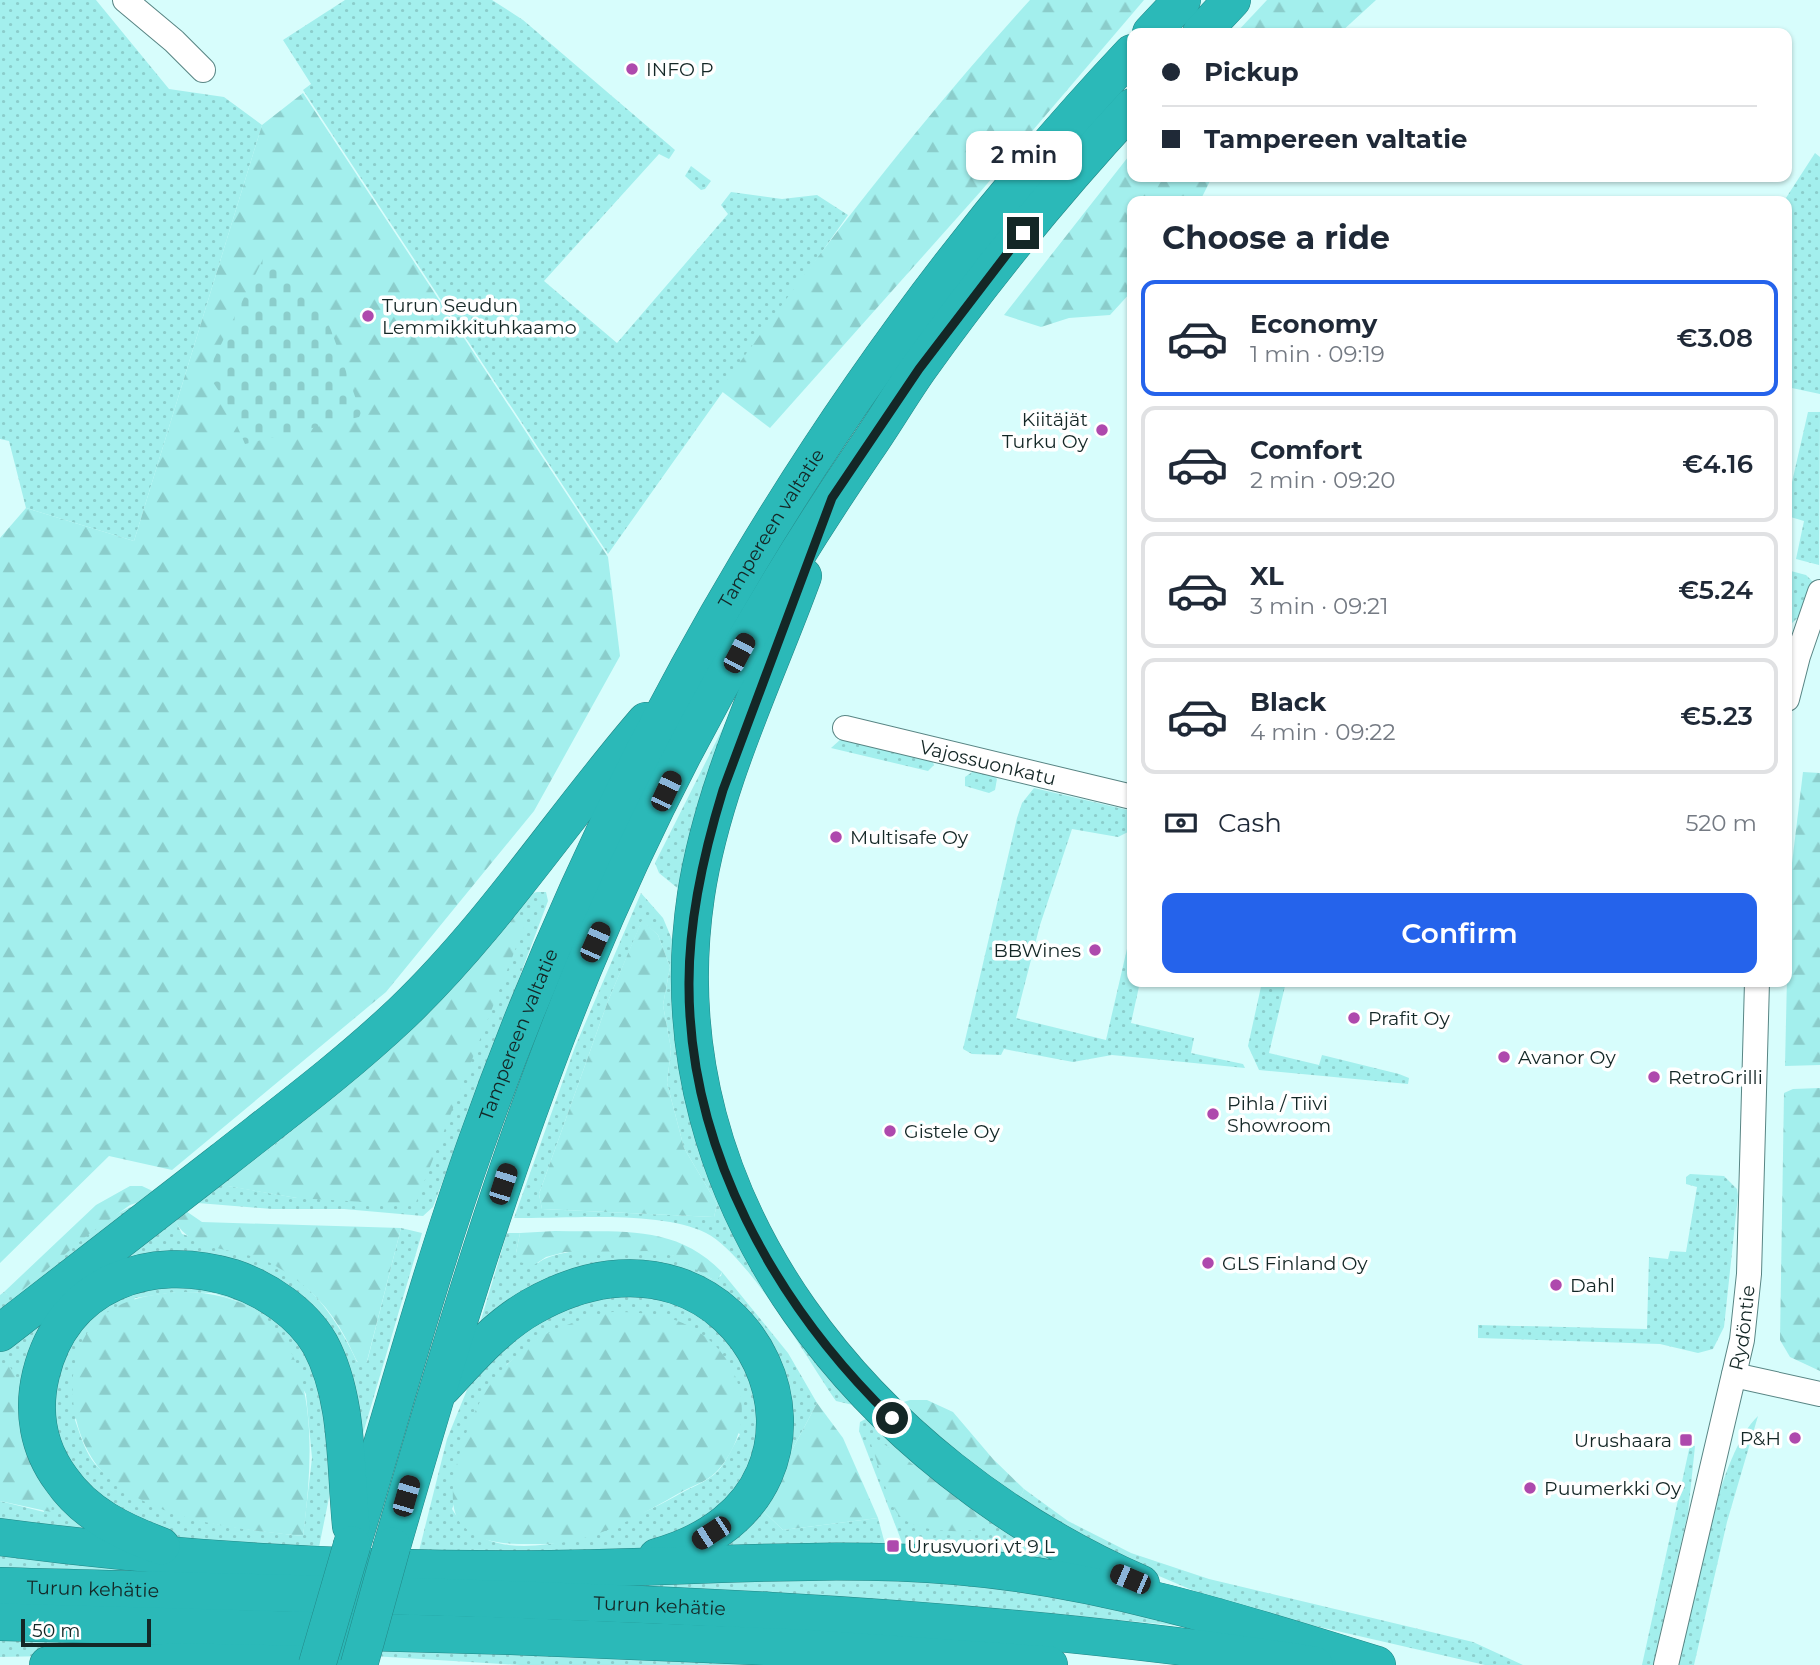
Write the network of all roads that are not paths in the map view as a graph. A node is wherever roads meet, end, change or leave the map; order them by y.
1 (125, 0) edge
2 (1182, 0) edge
3 (1232, 0) edge
4 (1156, 28) edge
5 (1206, 28) edge
6 (1127, 58) edge
7 (203, 71) dead end
8 (1127, 112) edge
9 (832, 498) junction
10 (1820, 592) edge
11 (1792, 679) edge
12 (679, 684) junction
13 (845, 728) dead end
14 (1127, 796) edge
15 (1757, 987) edge
16 (0, 1333) edge
17 (1734, 1375) junction
18 (436, 1394) junction
19 (1820, 1394) edge
20 (0, 1537) edge
21 (352, 1545) junction
22 (188, 1556) junction
23 (629, 1565) junction
24 (0, 1586) edge
25 (1203, 1611) junction
26 (0, 1622) edge
27 (112, 1664) edge
28 (48, 1665) edge
29 (317, 1665) edge
30 (351, 1665) edge
31 (359, 1665) edge
32 (1049, 1665) edge
33 (1314, 1665) edge
34 (1377, 1665) edge
35 (1666, 1665) edge

1 - 7 street
2 - 4 highway
3 - 5 highway
6 - 12 highway, Tampereen valtatie
8 - 9 highway, Tampereen valtatie
9 - 18 highway, Tampereen valtatie
9 - 25 highway
10 - 11 street
12 - 16 highway
12 - 21 highway, Tampereen valtatie
13 - 14 street, Vajossuonkatu
15 - 17 street, Rydöntie
17 - 19 street
17 - 35 street, Rydöntie
18 - 23 highway
18 - 31 highway, Tampereen valtatie, bridge
20 - 22 highway
21 - 22 highway
21 - 29 highway, Tampereen valtatie, bridge
22 - 23 highway
23 - 25 highway
24 - 33 highway, Turun kehätie
25 - 34 highway
26 - 32 highway, Turun kehätie
27 - 28 highway
27 - 30 highway

